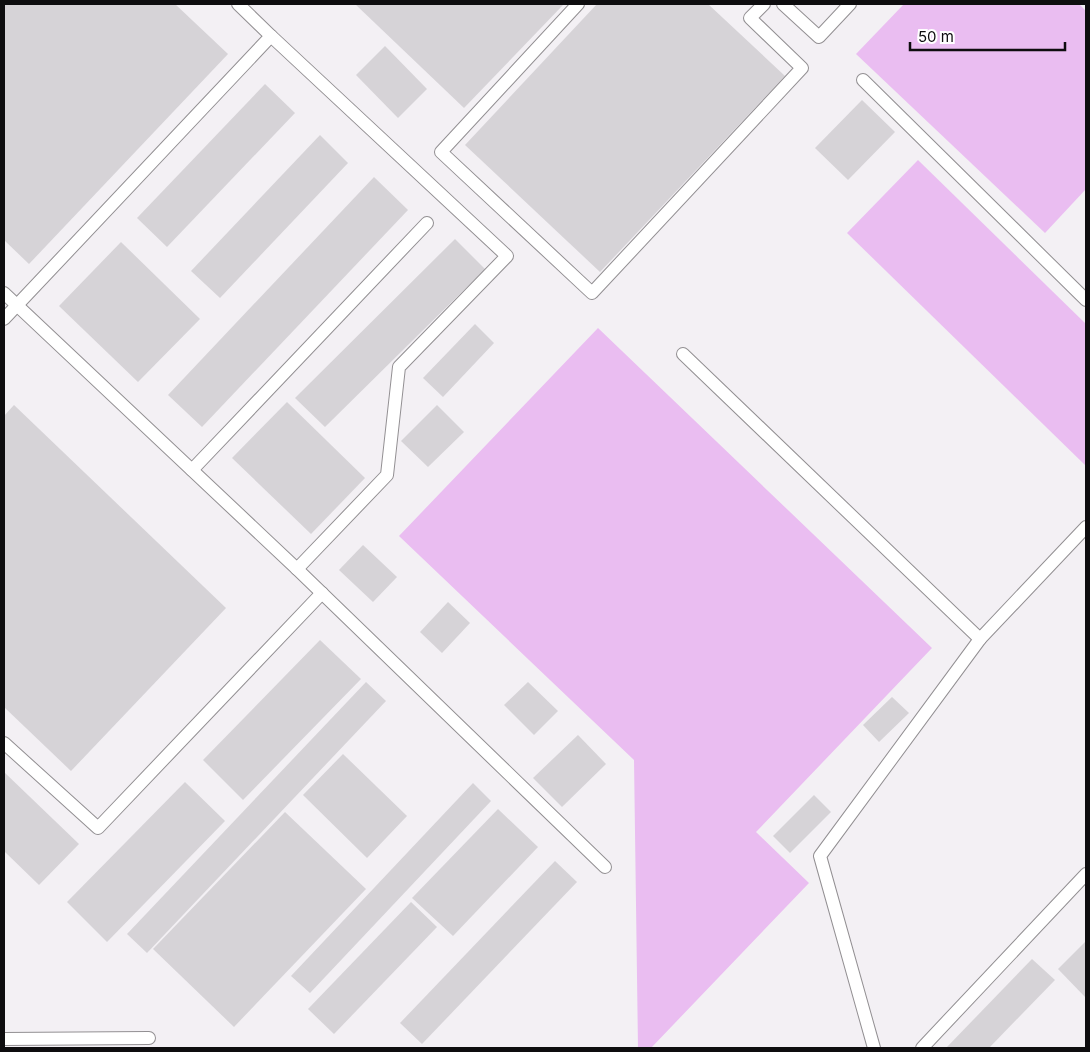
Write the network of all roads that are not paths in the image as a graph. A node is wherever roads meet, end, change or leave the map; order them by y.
1 (238, 4) edge
2 (578, 4) edge
3 (764, 4) edge
4 (784, 4) edge
5 (850, 4) edge
6 (272, 36) junction
7 (863, 80) dead end
8 (427, 223) dead end
9 (4, 293) edge
10 (1086, 300) edge
11 (17, 305) junction
12 (4, 319) edge
13 (683, 354) dead end
14 (192, 470) junction
15 (1086, 527) edge
16 (297, 569) junction
17 (322, 593) junction
18 (980, 640) junction
19 (4, 743) edge
20 (605, 867) dead end
21 (1086, 874) edge
22 (149, 1038) dead end
23 (4, 1039) edge
24 (874, 1048) edge
25 (922, 1048) edge

1 - 6 lane
2 - 3 lane
4 - 5 lane
6 - 11 lane
6 - 16 lane
7 - 10 lane
8 - 14 lane
9 - 11 lane
11 - 12 lane
11 - 14 lane
13 - 18 lane
14 - 16 lane
15 - 18 lane
16 - 17 lane
17 - 19 lane
17 - 20 lane
18 - 24 lane
21 - 25 lane
22 - 23 lane

